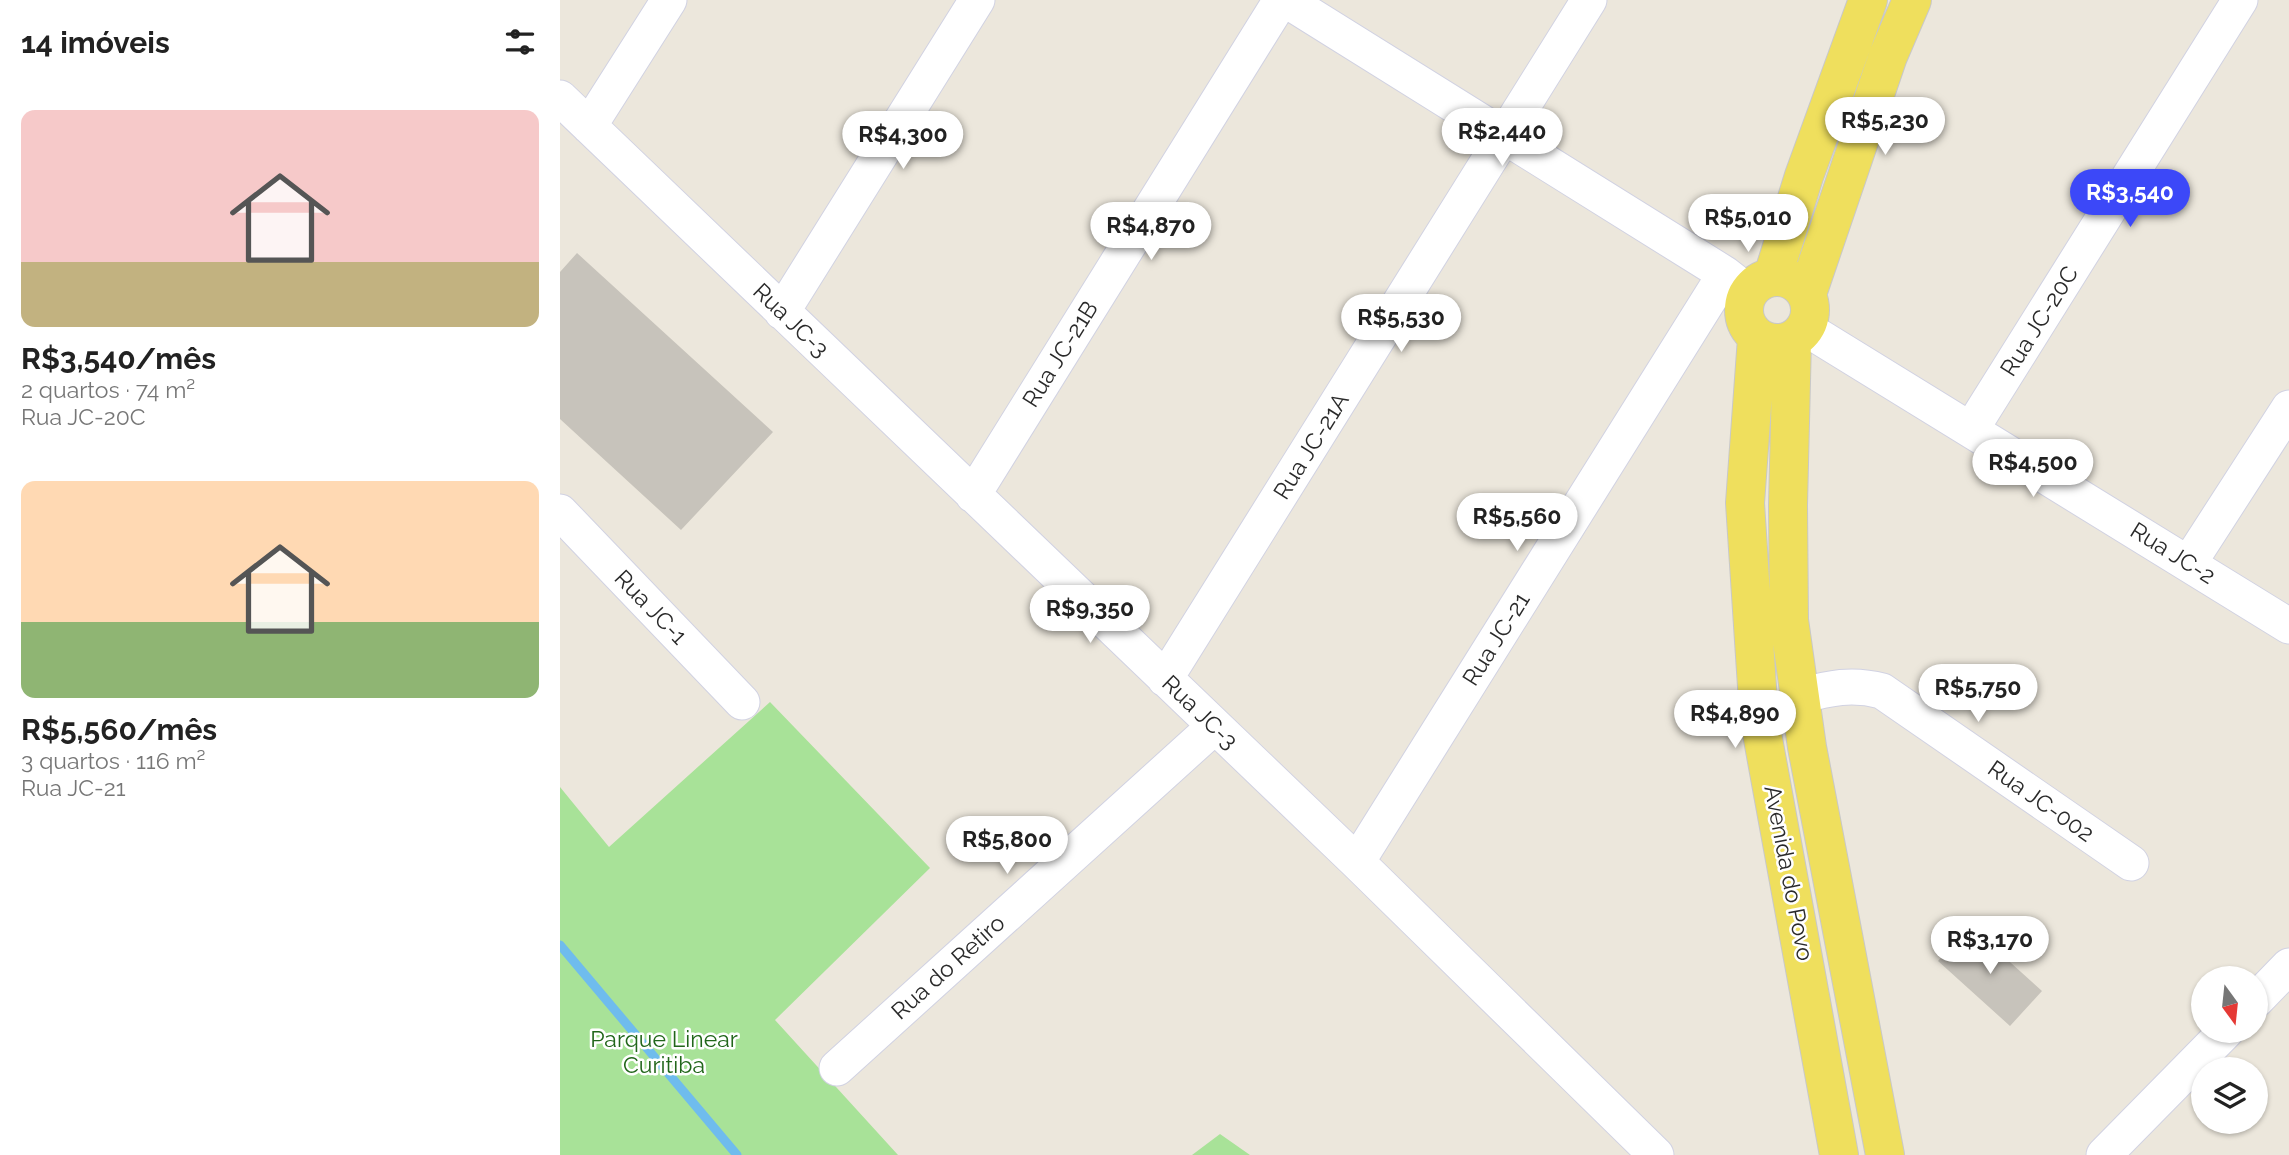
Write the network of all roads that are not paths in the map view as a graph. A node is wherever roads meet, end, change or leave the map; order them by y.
1 (669, 0) edge
2 (977, 0) edge
3 (1281, 0) edge
4 (1286, 0) edge
5 (1589, 0) edge
6 (1868, 0) edge
7 (1912, 0) edge
8 (2241, 0) edge
9 (560, 98) edge
10 (589, 126) junction
11 (1504, 136) junction
12 (1749, 281) junction
13 (782, 312) junction
14 (1791, 325) junction
15 (2289, 408) edge
16 (1972, 428) junction
17 (973, 495) junction
18 (560, 512) edge
19 (2189, 563) junction
20 (2289, 625) edge
21 (1165, 679) junction
22 (1800, 696) junction
23 (742, 702) dead end
24 (1214, 726) junction
25 (1357, 862) junction
26 (2131, 863) dead end
27 (2289, 966) edge
28 (2268, 988) edge
29 (2214, 1043) edge
30 (837, 1068) dead end
31 (1656, 1155) edge
32 (1839, 1155) edge
33 (1885, 1155) edge
34 (2104, 1155) edge

1 - 10 street
2 - 13 street
3 - 17 street, Rua JC-21B
4 - 11 street
5 - 11 street, Rua JC-21A
6 - 12 main road
7 - 14 main road, Avenida do Povo
8 - 16 street, Rua JC-20C
9 - 10 street, Rua JC-3
10 - 13 street, Rua JC-3
11 - 12 street
11 - 21 street, Rua JC-21A
12 - 14 main road
12 - 14 main road
12 - 25 street, Rua JC-21
13 - 17 street, Rua JC-3
14 - 16 street, Rua JC-2
14 - 22 main road, Avenida do Povo
14 - 32 main road, Avenida do Povo
15 - 19 street
16 - 19 street, Rua JC-2
17 - 21 street, Rua JC-3
18 - 23 street, Rua JC-1
19 - 20 street, Rua JC-2
21 - 24 street, Rua JC-3
22 - 26 street, Rua JC-002
22 - 33 main road, Avenida do Povo
24 - 25 street, Rua JC-3
24 - 30 street, Rua do Retiro
25 - 31 street, Rua JC-3
27 - 28 street
29 - 34 street

